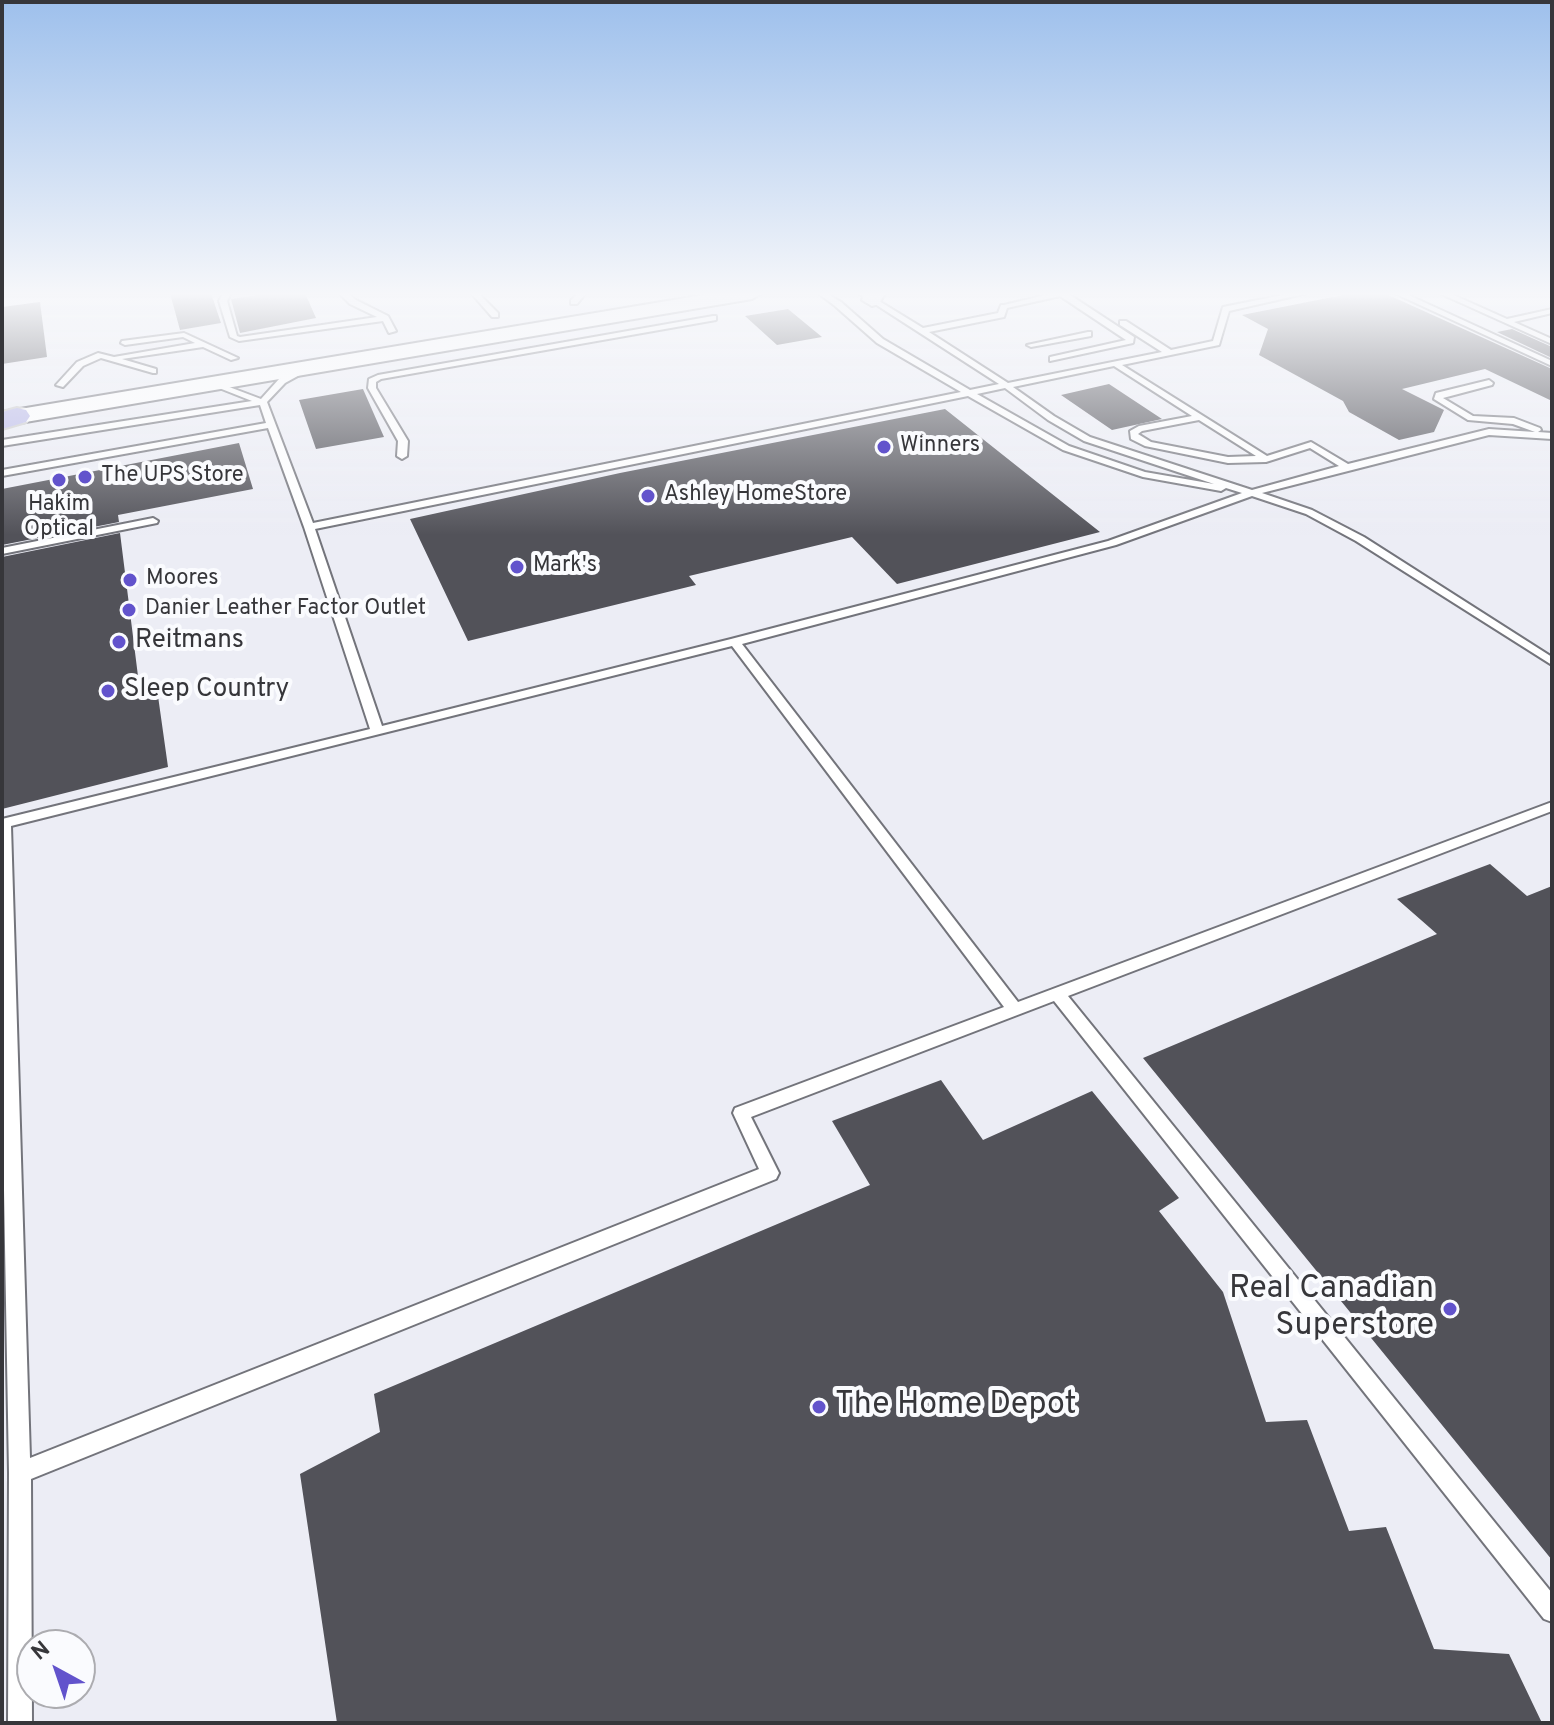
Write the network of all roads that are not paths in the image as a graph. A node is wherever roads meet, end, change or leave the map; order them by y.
1 (71, 374) edge
2 (136, 374) edge
3 (274, 374) edge
4 (296, 374) edge
5 (390, 374) edge
6 (934, 374) edge
7 (988, 374) edge
8 (1073, 374) edge
9 (1131, 374) edge
10 (1489, 383) dead end
11 (213, 384) junction
12 (60, 385) junction
13 (1004, 387) junction
14 (31, 390) dead end
15 (966, 393) junction
16 (263, 402) junction
17 (1202, 417) junction
18 (7, 419) edge
19 (270, 425) junction
20 (1551, 435) edge
21 (2, 443) edge
22 (402, 456) dead end
23 (1266, 459) junction
24 (1347, 467) junction
25 (2, 473) edge
26 (1255, 492) junction
27 (153, 521) dead end
28 (309, 527) junction
29 (2, 551) edge
30 (735, 642) junction
31 (1552, 662) edge
32 (377, 730) junction
33 (1552, 806) edge
34 (3, 823) edge
35 (1058, 994) junction
36 (1015, 1010) junction
37 (20, 1473) junction
38 (1552, 1611) edge
39 (20, 1723) edge

1 - 12 lane
2 - 12 main road
3 - 11 main road
4 - 16 lane
5 - 22 lane
6 - 15 lane
7 - 13 lane
8 - 13 lane
9 - 17 lane
10 - 20 lane
11 - 16 lane
11 - 18 main road
12 - 14 main road
13 - 15 lane
13 - 26 lane
15 - 26 lane
15 - 28 lane
16 - 19 lane
16 - 21 lane
17 - 23 lane
17 - 23 lane
19 - 25 lane
19 - 28 lane
20 - 24 lane
23 - 24 lane
24 - 26 lane
26 - 30 lane
26 - 31 lane
27 - 29 lane
28 - 32 lane
30 - 32 lane
30 - 36 lane
32 - 34 lane
33 - 35 lane
34 - 37 lane
35 - 36 lane
35 - 38 lane
36 - 37 lane
37 - 39 lane

